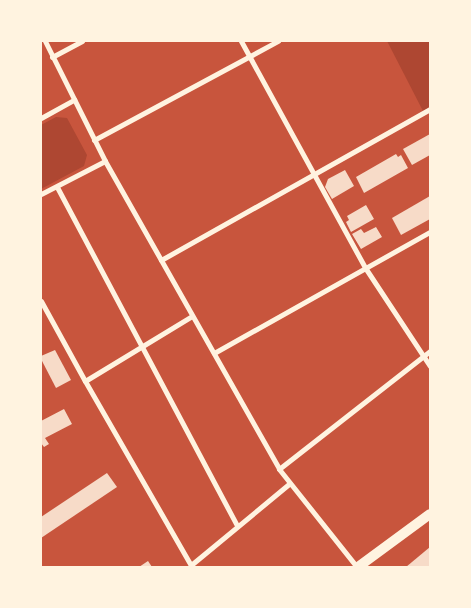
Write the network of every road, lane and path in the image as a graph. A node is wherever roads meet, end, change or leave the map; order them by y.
1 (44, 41) edge
2 (82, 41) edge
3 (240, 41) edge
4 (278, 41) edge
5 (52, 57) junction
6 (249, 57) junction
7 (74, 100) junction
8 (430, 109) edge
9 (41, 118) edge
10 (94, 140) junction
11 (105, 161) junction
12 (314, 174) junction
13 (57, 187) junction
14 (41, 194) edge
15 (430, 232) edge
16 (161, 260) junction
17 (366, 269) junction
18 (41, 301) edge
19 (192, 316) junction
20 (141, 345) junction
21 (430, 351) edge
22 (214, 353) junction
23 (422, 357) junction
24 (430, 366) edge
25 (85, 381) junction
26 (279, 469) junction
27 (289, 484) junction
28 (430, 514) edge
29 (238, 526) junction
30 (191, 566) edge
31 (358, 567) edge

1 - 5 street
2 - 5 street
3 - 6 street
4 - 6 street
5 - 7 street
6 - 10 street
6 - 12 street
7 - 9 street
7 - 10 street
8 - 12 street
10 - 11 street
11 - 13 street
11 - 16 street
12 - 16 street
12 - 17 street
13 - 14 street
13 - 20 street
15 - 17 street
16 - 19 street
17 - 22 street
17 - 23 street
18 - 25 street
19 - 20 street
19 - 22 street
20 - 25 street
20 - 29 street
21 - 23 street
22 - 26 street
23 - 24 street
23 - 26 street
25 - 30 street
26 - 27 street
27 - 29 street
27 - 31 street
28 - 31 main road
29 - 30 street

